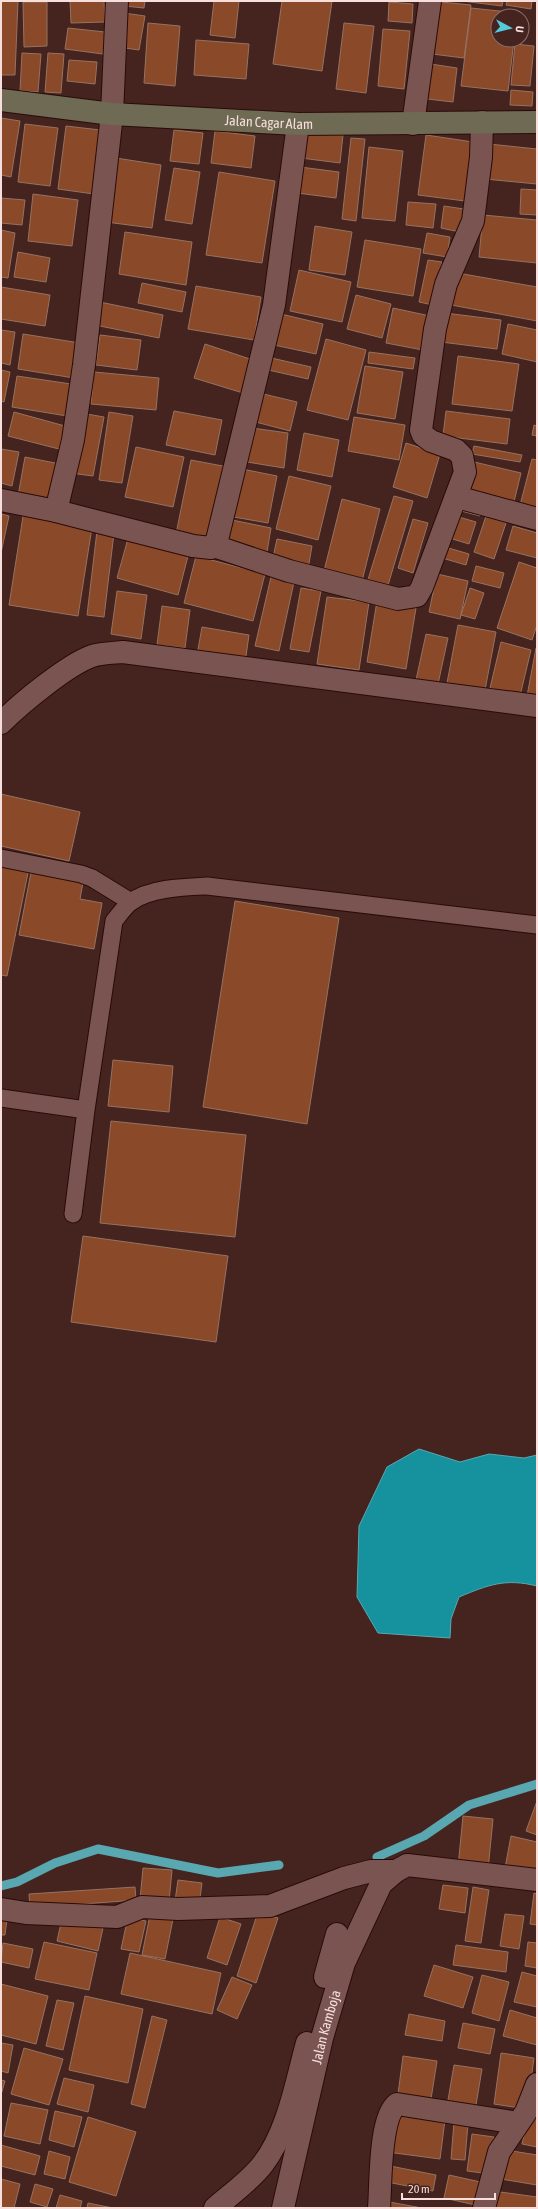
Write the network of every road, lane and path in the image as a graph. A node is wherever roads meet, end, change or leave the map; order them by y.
1 (117, 1) edge
2 (430, 1) edge
3 (1, 100) edge
4 (112, 114) junction
5 (482, 122) junction
6 (537, 122) edge
7 (298, 124) junction
8 (413, 124) junction
9 (457, 497) junction
10 (1, 500) edge
11 (56, 511) junction
12 (537, 519) edge
13 (214, 546) junction
14 (537, 706) edge
15 (1, 723) edge
16 (1, 858) edge
17 (131, 902) junction
18 (537, 925) edge
19 (1, 1098) edge
20 (86, 1110) junction
21 (73, 1214) dead end
22 (401, 1868) junction
23 (537, 1880) edge
24 (1, 1909) edge
25 (337, 1934) dead end
26 (537, 2084) edge
27 (518, 2122) junction
28 (215, 2208) edge
29 (282, 2208) edge
30 (379, 2208) edge
31 (484, 2208) edge

1 - 4 street
2 - 8 street
3 - 4 street, Jalan Cagar Alam
4 - 7 street, Jalan Cagar Alam
4 - 11 street
5 - 6 street, Jalan Cagar Alam
5 - 8 street, Jalan Cagar Alam
5 - 9 street
7 - 8 street, Jalan Cagar Alam
7 - 13 street
9 - 12 street
9 - 13 street
10 - 11 street
11 - 13 street
14 - 15 street
16 - 17 lane
17 - 18 lane
17 - 20 lane
19 - 20 lane
20 - 21 lane
22 - 23 street
22 - 24 street
22 - 29 street, Jalan Kamboja
25 - 28 street
26 - 27 street
27 - 30 street
27 - 31 street

